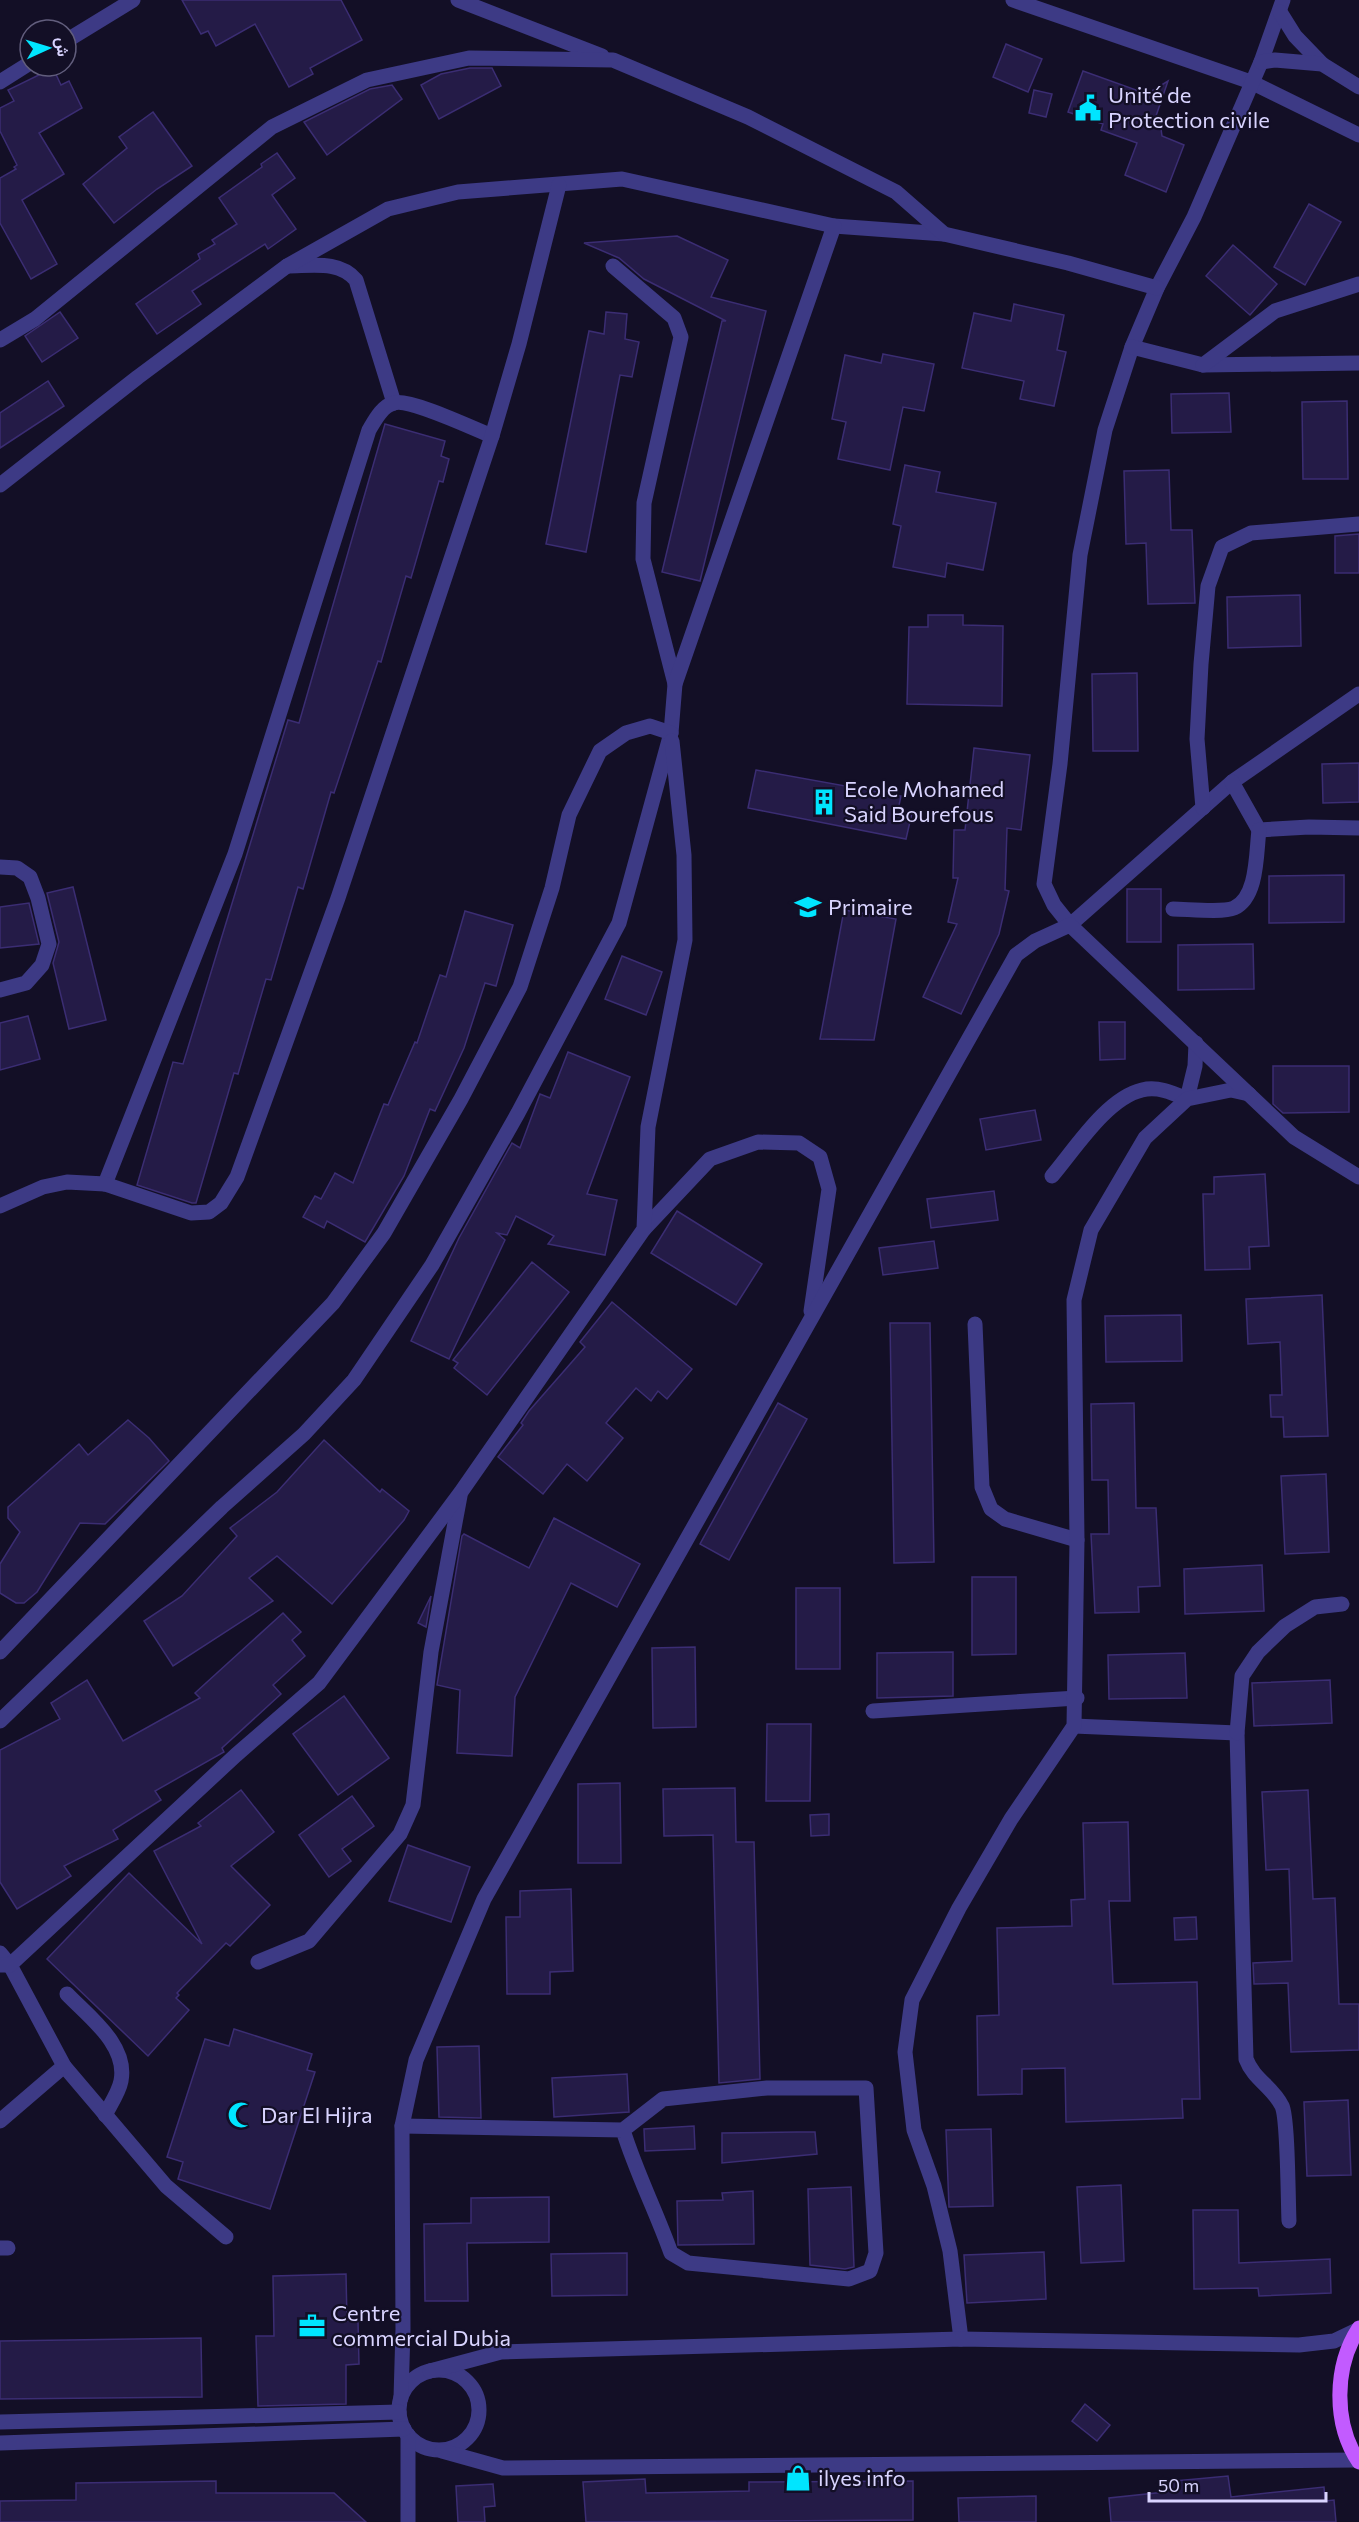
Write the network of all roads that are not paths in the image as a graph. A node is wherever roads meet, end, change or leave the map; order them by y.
1 (133, 0) edge
2 (458, 0) edge
3 (1013, 0) edge
4 (1281, 6) edge
5 (78, 34) edge
6 (613, 60) junction
7 (1261, 62) junction
8 (1322, 64) junction
9 (18, 71) edge
10 (0, 82) edge
11 (1251, 82) junction
12 (1359, 87) edge
13 (1359, 135) edge
14 (558, 185) junction
15 (834, 226) junction
16 (944, 234) junction
17 (287, 266) junction
18 (613, 266) dead end
19 (1359, 284) edge
20 (1157, 288) junction
21 (0, 340) edge
22 (1131, 347) junction
23 (1359, 363) edge
24 (1203, 365) junction
25 (394, 403) junction
26 (492, 436) junction
27 (0, 484) edge
28 (1359, 524) edge
29 (675, 684) junction
30 (1359, 694) edge
31 (671, 733) junction
32 (1232, 782) junction
33 (1203, 807) junction
34 (1359, 828) edge
35 (1259, 830) junction
36 (0, 867) edge
37 (1173, 909) dead end
38 (1070, 925) junction
39 (0, 990) edge
40 (1196, 1042) junction
41 (1250, 1094) junction
42 (1187, 1099) junction
43 (1052, 1176) dead end
44 (1359, 1177) edge
45 (105, 1184) junction
46 (0, 1206) edge
47 (645, 1229) junction
48 (810, 1322) junction
49 (975, 1324) dead end
50 (461, 1492) junction
51 (1077, 1540) junction
52 (1342, 1604) dead end
53 (0, 1652) edge
54 (1077, 1698) junction
55 (873, 1711) dead end
56 (0, 1721) edge
57 (1074, 1726) junction
58 (1238, 1733) junction
59 (3, 1961) edge
60 (258, 1962) dead end
61 (67, 1994) dead end
62 (64, 2067) junction
63 (105, 2115) junction
64 (0, 2121) edge
65 (402, 2126) junction
66 (623, 2130) junction
67 (1289, 2221) dead end
68 (226, 2236) dead end
69 (1358, 2329) edge
70 (961, 2339) junction
71 (430, 2370) junction
72 (400, 2405) junction
73 (0, 2422) edge
74 (406, 2432) junction
75 (0, 2443) edge
76 (442, 2451) junction
77 (1358, 2461) edge
78 (408, 2522) edge

1 - 5 street
2 - 6 street
3 - 11 street
4 - 7 street
4 - 8 street
6 - 16 street
6 - 21 street
7 - 8 street
7 - 11 street
8 - 12 street
9 - 10 street
11 - 13 street
11 - 20 street
14 - 15 street
14 - 17 street
14 - 26 street
15 - 16 street
15 - 29 street
16 - 20 street
17 - 25 street
17 - 27 street
18 - 29 street
19 - 24 street
20 - 22 street
22 - 24 street
22 - 38 street
23 - 24 street
25 - 26 street
25 - 45 street
26 - 45 street
28 - 33 street
29 - 31 street
30 - 32 street
31 - 47 street
31 - 53 street
31 - 56 street
32 - 33 street
32 - 35 street
33 - 38 street
34 - 35 street
35 - 37 street
36 - 39 street
38 - 40 street
38 - 48 street
40 - 41 street
40 - 42 street
41 - 42 street
41 - 44 street
42 - 43 street
42 - 51 street
45 - 46 street
47 - 48 street
47 - 50 street
48 - 65 street
49 - 51 street
50 - 59 street
50 - 60 street
51 - 54 street
52 - 58 street
54 - 55 street
54 - 57 street
57 - 58 street
57 - 70 street
58 - 67 street
59 - 62 street
61 - 63 street
62 - 63 street
62 - 64 street
63 - 68 street
65 - 66 street
65 - 72 street
66 - 66 street
69 - 70 street
69 - 77 main road
70 - 71 street
71 - 72 street
71 - 76 street
72 - 73 street
72 - 74 street
74 - 75 street
74 - 76 street
74 - 78 street
76 - 77 street

